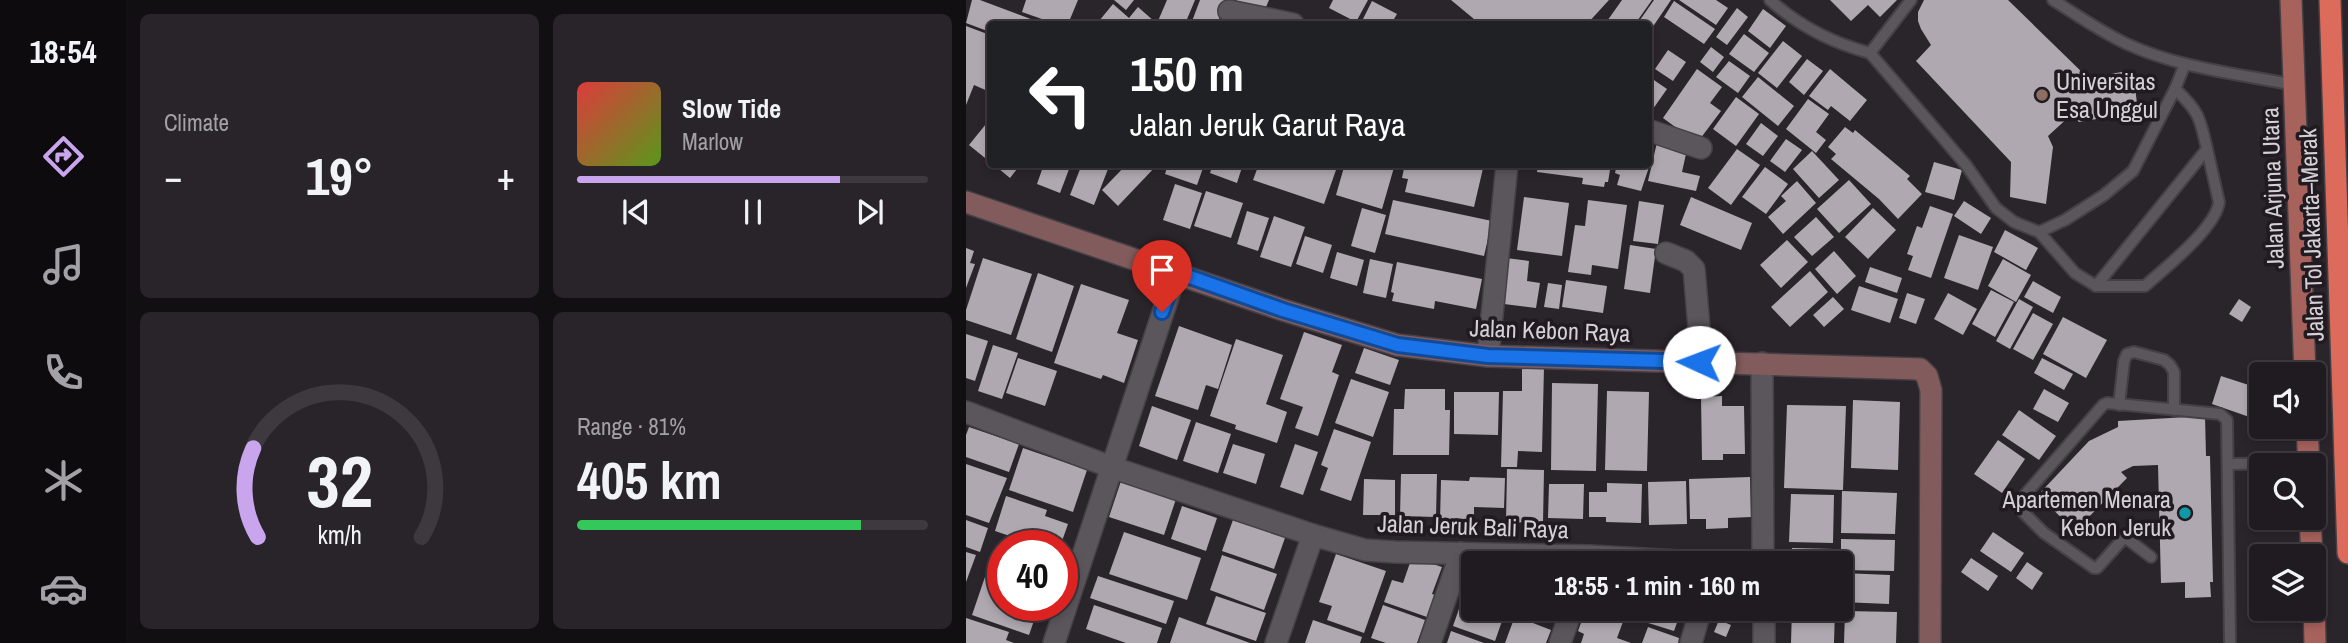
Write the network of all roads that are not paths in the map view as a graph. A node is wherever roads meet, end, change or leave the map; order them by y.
1 (1770, 0) edge
2 (1911, 0) edge
3 (2053, 0) edge
4 (2291, 0) edge
5 (2330, 0) edge
6 (1270, 10) edge
7 (1229, 11) dead end
8 (1288, 21) edge
9 (1870, 53) junction
10 (2185, 64) junction
11 (2295, 85) junction
12 (2175, 89) junction
13 (1652, 131) edge
14 (1701, 148) dead end
15 (2207, 149) junction
16 (1507, 168) edge
17 (966, 202) edge
18 (2039, 232) junction
19 (1666, 253) dead end
20 (1176, 272) junction
21 (2096, 286) junction
22 (1488, 356) junction
23 (1699, 362) junction
24 (2305, 362) edge
25 (1762, 363) junction
26 (2119, 405) junction
27 (2174, 410) junction
28 (966, 412) edge
29 (2228, 464) junction
30 (2249, 464) edge
31 (1111, 467) junction
32 (1313, 535) junction
33 (1763, 551) edge
34 (1461, 553) joint
35 (2348, 553) edge
36 (2151, 557) dead end
37 (1568, 621) edge
38 (1697, 621) edge
39 (1764, 621) edge
40 (2314, 621) edge
41 (1054, 643) edge
42 (1276, 643) edge
43 (1430, 643) edge
44 (1560, 643) edge
45 (1691, 643) edge
46 (1764, 643) edge
47 (1930, 643) edge
48 (2230, 643) edge
49 (2315, 643) edge

1 - 9 lane
2 - 9 lane
3 - 10 lane
4 - 11 main road, Jalan Arjuna Utara
5 - 35 highway, Jalan Tol Jakarta–Merak
6 - 7 street
6 - 8 street
9 - 18 lane
10 - 11 lane
10 - 12 lane
11 - 24 main road, Jalan Arjuna Utara
12 - 15 lane
12 - 18 lane
13 - 14 street
15 - 21 lane
15 - 21 lane
16 - 22 street
17 - 20 street, Jalan Kebon Raya
18 - 21 lane
19 - 23 street
20 - 22 street, Jalan Kebon Raya
20 - 31 street
22 - 23 street, Jalan Kebon Raya
23 - 25 street, Jalan Kebon Raya
25 - 33 street
25 - 47 street, Jalan Kebon Raya
26 - 27 lane
26 - 27 lane
26 - 36 lane
27 - 29 lane
28 - 31 street, Jalan Jeruk Bali Raya
29 - 30 lane
29 - 48 lane
31 - 32 street, Jalan Jeruk Bali Raya
31 - 41 street
32 - 34 street, Jalan Jeruk Bali Raya
32 - 42 street
34 - 43 street
37 - 44 street
38 - 45 street
39 - 46 street
40 - 49 main road

